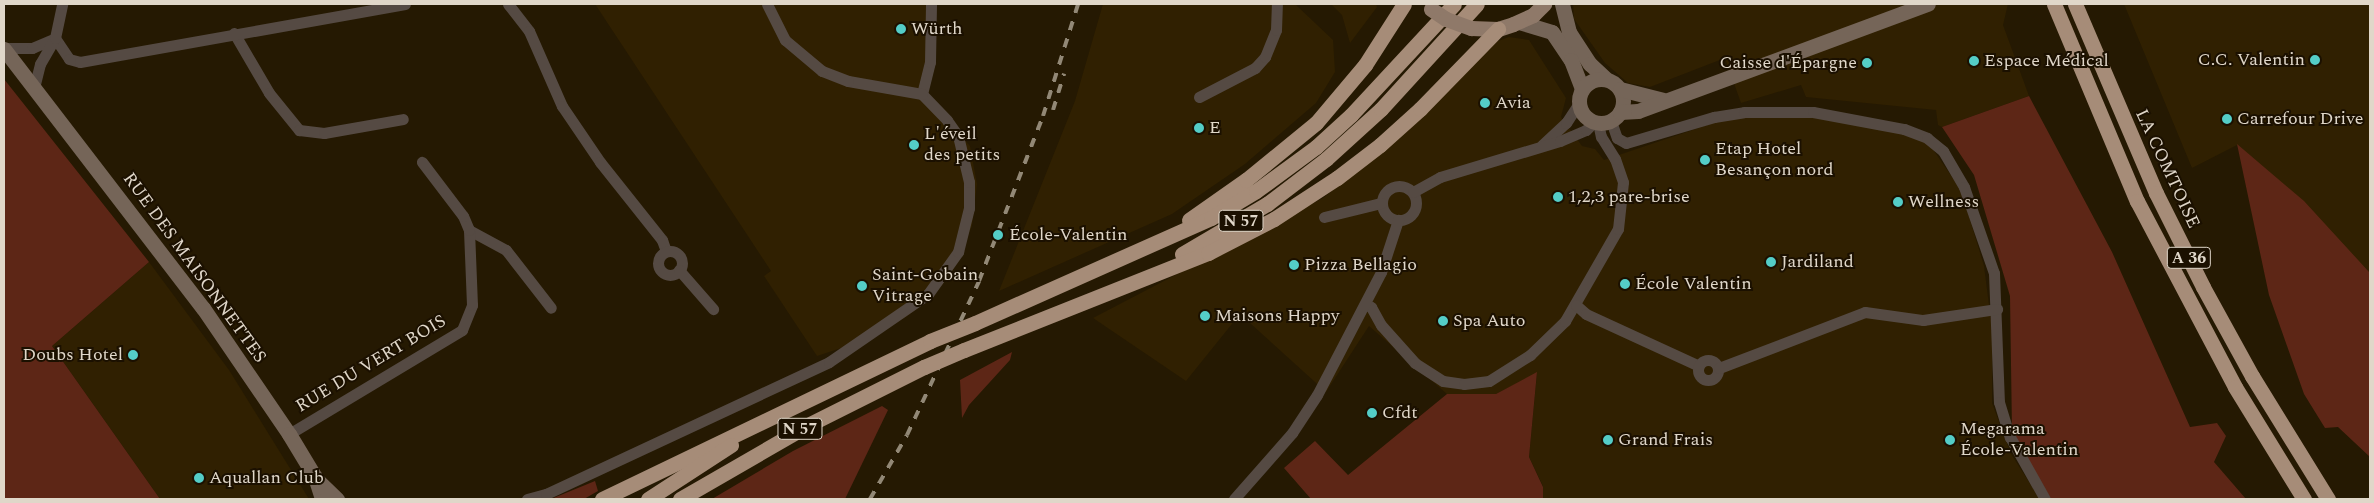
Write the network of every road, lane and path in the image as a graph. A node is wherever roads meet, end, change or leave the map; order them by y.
1 (62, 4) edge
2 (405, 4) edge
3 (508, 4) edge
4 (767, 4) edge
5 (931, 4) edge
6 (1277, 4) edge
7 (1404, 4) edge
8 (1454, 4) edge
9 (1477, 4) edge
10 (1544, 4) edge
11 (1562, 4) edge
12 (1928, 4) edge
13 (2054, 4) edge
14 (2075, 4) edge
15 (1429, 6) edge
16 (1519, 22) junction
17 (1498, 28) junction
18 (234, 33) junction
19 (54, 38) junction
20 (4, 48) edge
21 (1606, 79) junction
22 (34, 88) junction
23 (1620, 89) junction
24 (922, 94) junction
25 (1580, 96) junction
26 (1199, 97) dead end
27 (1663, 100) junction
28 (403, 119) dead end
29 (1606, 119) junction
30 (1539, 147) junction
31 (422, 162) dead end
32 (1413, 192) junction
33 (1382, 203) junction
34 (1324, 217) dead end
35 (1398, 220) junction
36 (469, 230) junction
37 (666, 251) junction
38 (1140, 251) junction
39 (680, 270) junction
40 (1365, 304) junction
41 (1576, 305) junction
42 (551, 308) dead end
43 (713, 309) dead end
44 (1997, 309) junction
45 (1058, 312) junction
46 (1699, 366) junction
47 (1718, 368) junction
48 (777, 417) junction
49 (288, 434) junction
50 (315, 477) junction
51 (322, 499) edge
52 (337, 499) edge
53 (527, 499) edge
54 (602, 499) edge
55 (648, 499) edge
56 (680, 499) edge
57 (1234, 499) edge
58 (2045, 499) edge
59 (2304, 499) edge
60 (2328, 499) edge

1 - 19 street
2 - 18 street
3 - 37 street
4 - 24 street
5 - 24 street
6 - 26 street
7 - 38 highway, N 57
8 - 38 highway, N 57
9 - 45 highway, N 57
10 - 16 main road, N 57
11 - 21 street
12 - 27 street
13 - 59 highway, A 36
14 - 60 highway, LA COMTOISE / A 36
15 - 17 main road, N 57, bridge
16 - 17 main road, N 57
16 - 25 street
17 - 45 highway, N 57
18 - 19 street
18 - 28 street
19 - 20 street, RUE DES MAISONNETTES
19 - 22 street
20 - 22 street, RUE DES MAISONNETTES
21 - 23 street
21 - 25 street
22 - 49 street, RUE DES MAISONNETTES
23 - 27 street
23 - 29 street
24 - 53 street
25 - 29 street
25 - 30 street
27 - 29 street
29 - 30 street
29 - 41 street
29 - 44 street
30 - 32 street
31 - 36 street, RUE DU VERT BOIS
32 - 33 street
32 - 35 street
33 - 34 street
33 - 35 street
35 - 40 street
36 - 42 street
36 - 49 street, RUE DU VERT BOIS
37 - 39 street
37 - 39 street
38 - 48 highway, N 57, bridge
39 - 43 street
40 - 41 street
40 - 57 street
41 - 46 street
44 - 47 street
44 - 58 street
45 - 56 highway, N 57, bridge
46 - 47 street
46 - 47 street
48 - 54 highway
48 - 55 highway, N 57
49 - 50 street, RUE DES MAISONNETTES
50 - 51 street, RUE DES MAISONNETTES
50 - 52 street, RUE DES MAISONNETTES

